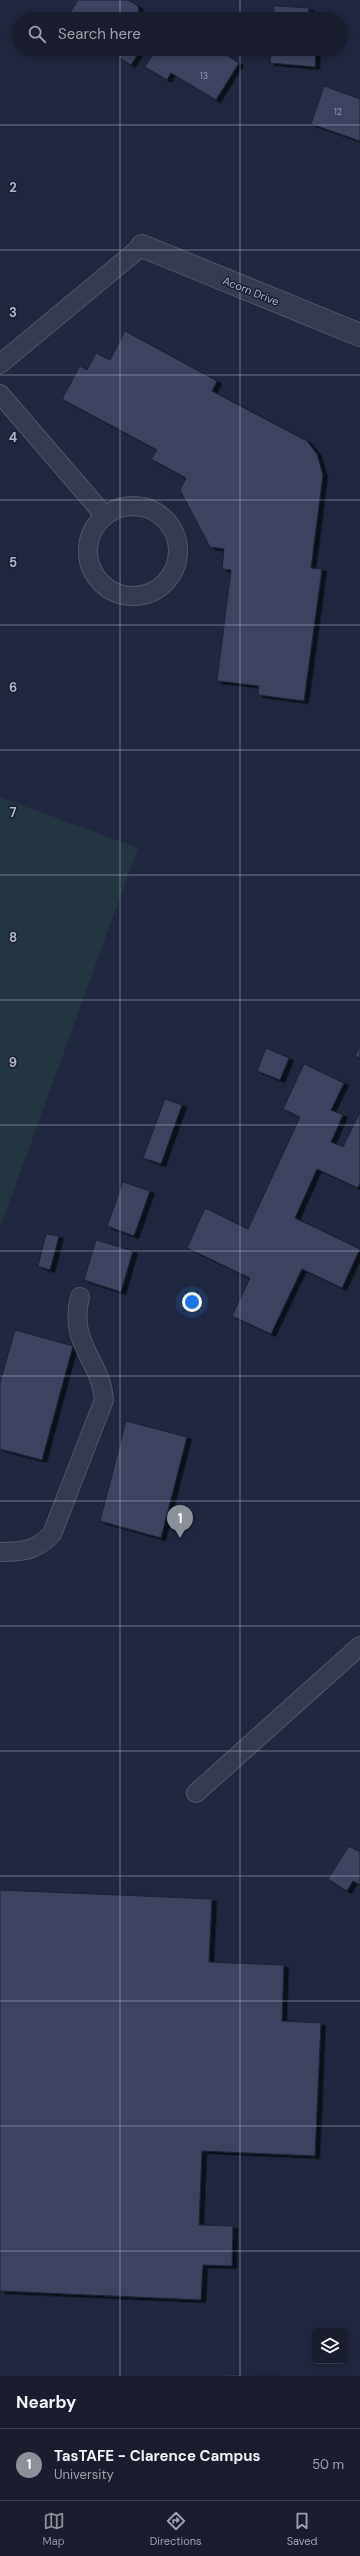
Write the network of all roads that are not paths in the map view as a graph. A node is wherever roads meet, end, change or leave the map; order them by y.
1 (142, 246) joint
2 (360, 335) edge
3 (0, 364) edge
4 (0, 394) edge
5 (105, 516) junction
6 (80, 1298) dead end
7 (0, 1552) edge
8 (360, 1646) edge
9 (196, 1793) dead end

1 - 2 street, Acorn Drive
1 - 3 lane
4 - 5 lane
5 - 5 lane
6 - 7 lane
8 - 9 lane

